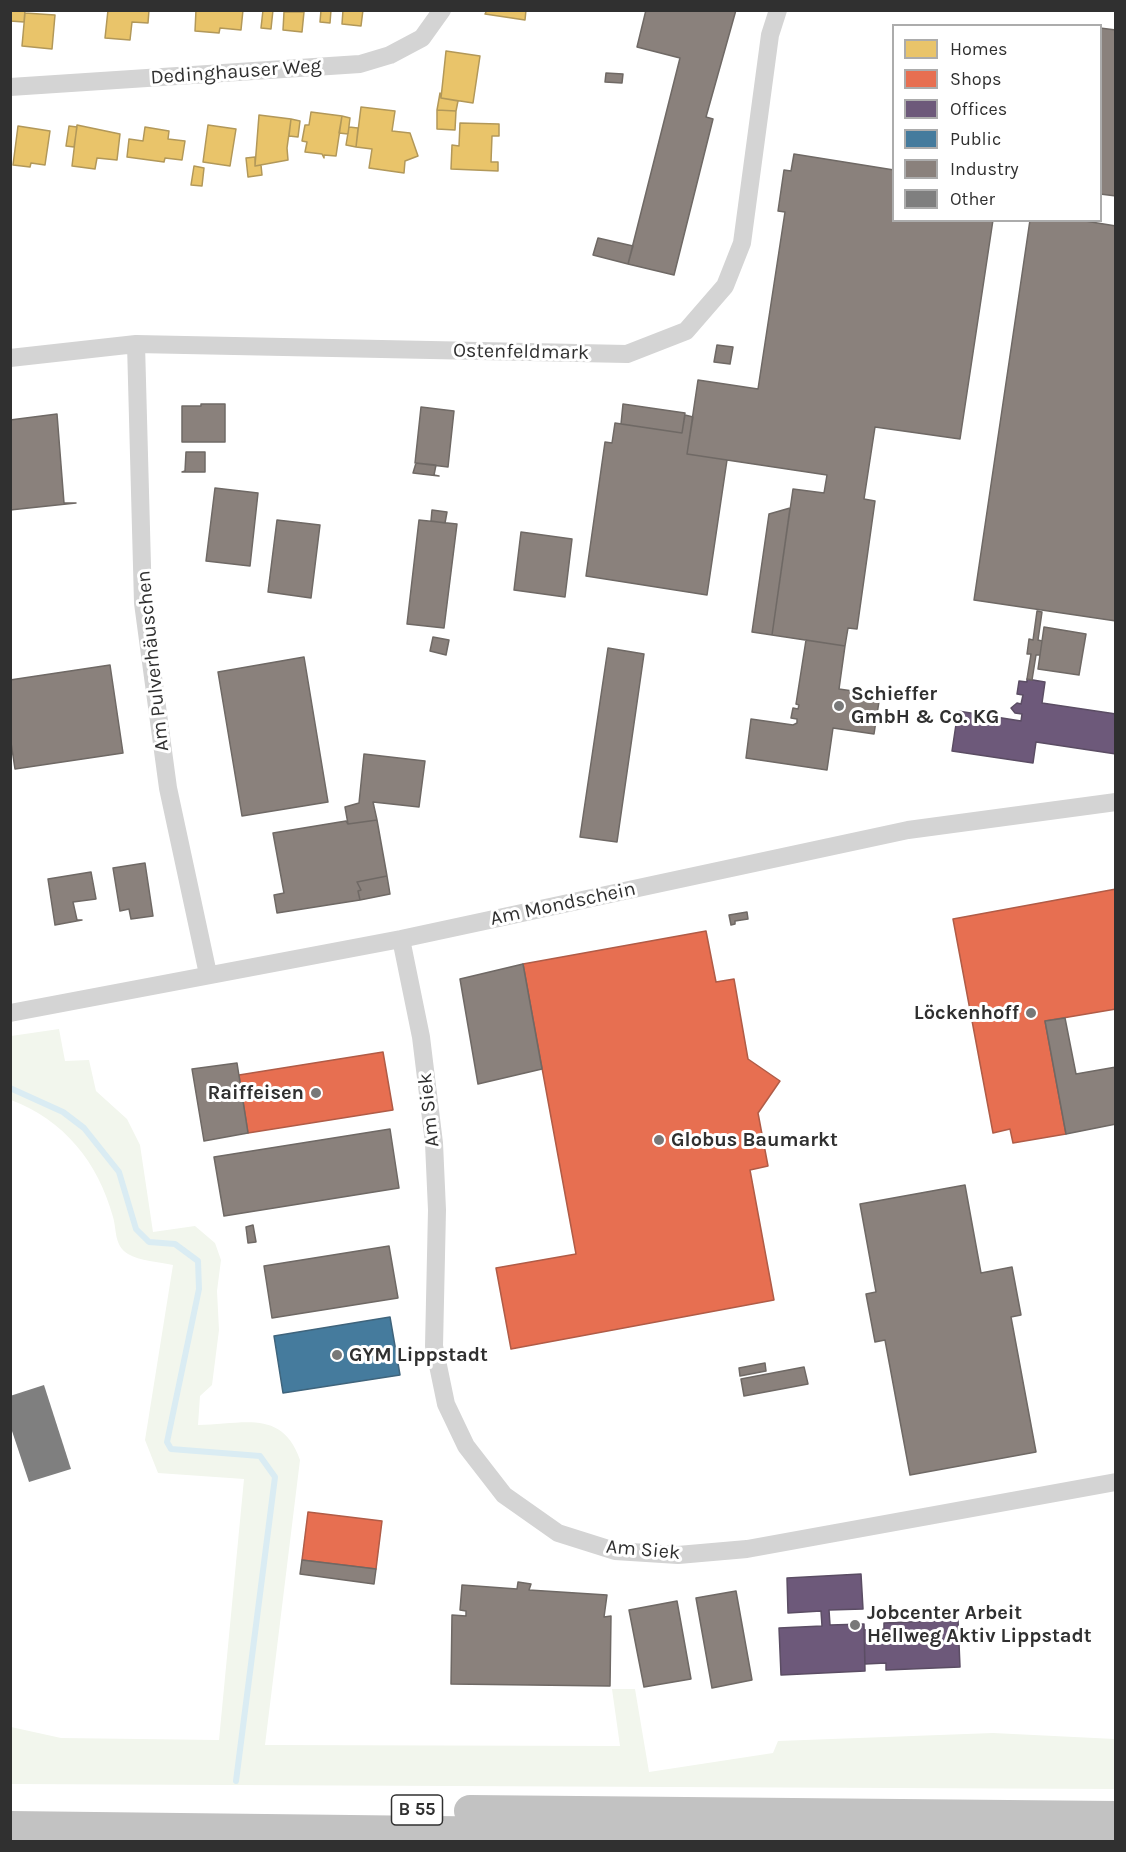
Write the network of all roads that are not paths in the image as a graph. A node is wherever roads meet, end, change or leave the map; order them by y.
1 (442, 10) edge
2 (778, 10) edge
3 (10, 87) edge
4 (136, 344) junction
5 (10, 358) edge
6 (1116, 802) edge
7 (401, 939) junction
8 (208, 974) junction
9 (10, 1013) edge
10 (1116, 1482) edge
11 (10, 1806) edge
12 (1116, 1817) edge
13 (10, 1827) edge
14 (1116, 1840) edge

1 - 3 street, Dedinghauser Weg
2 - 4 street, Ostenfeldmark
4 - 5 street, Ostenfeldmark
4 - 8 street, Am Pulverhäuschen
6 - 7 street, Am Mondschein
7 - 8 street, Am Mondschein
7 - 10 street, Am Siek
8 - 9 street, Am Mondschein
11 - 12 highway, B 55
13 - 14 highway, B 55

